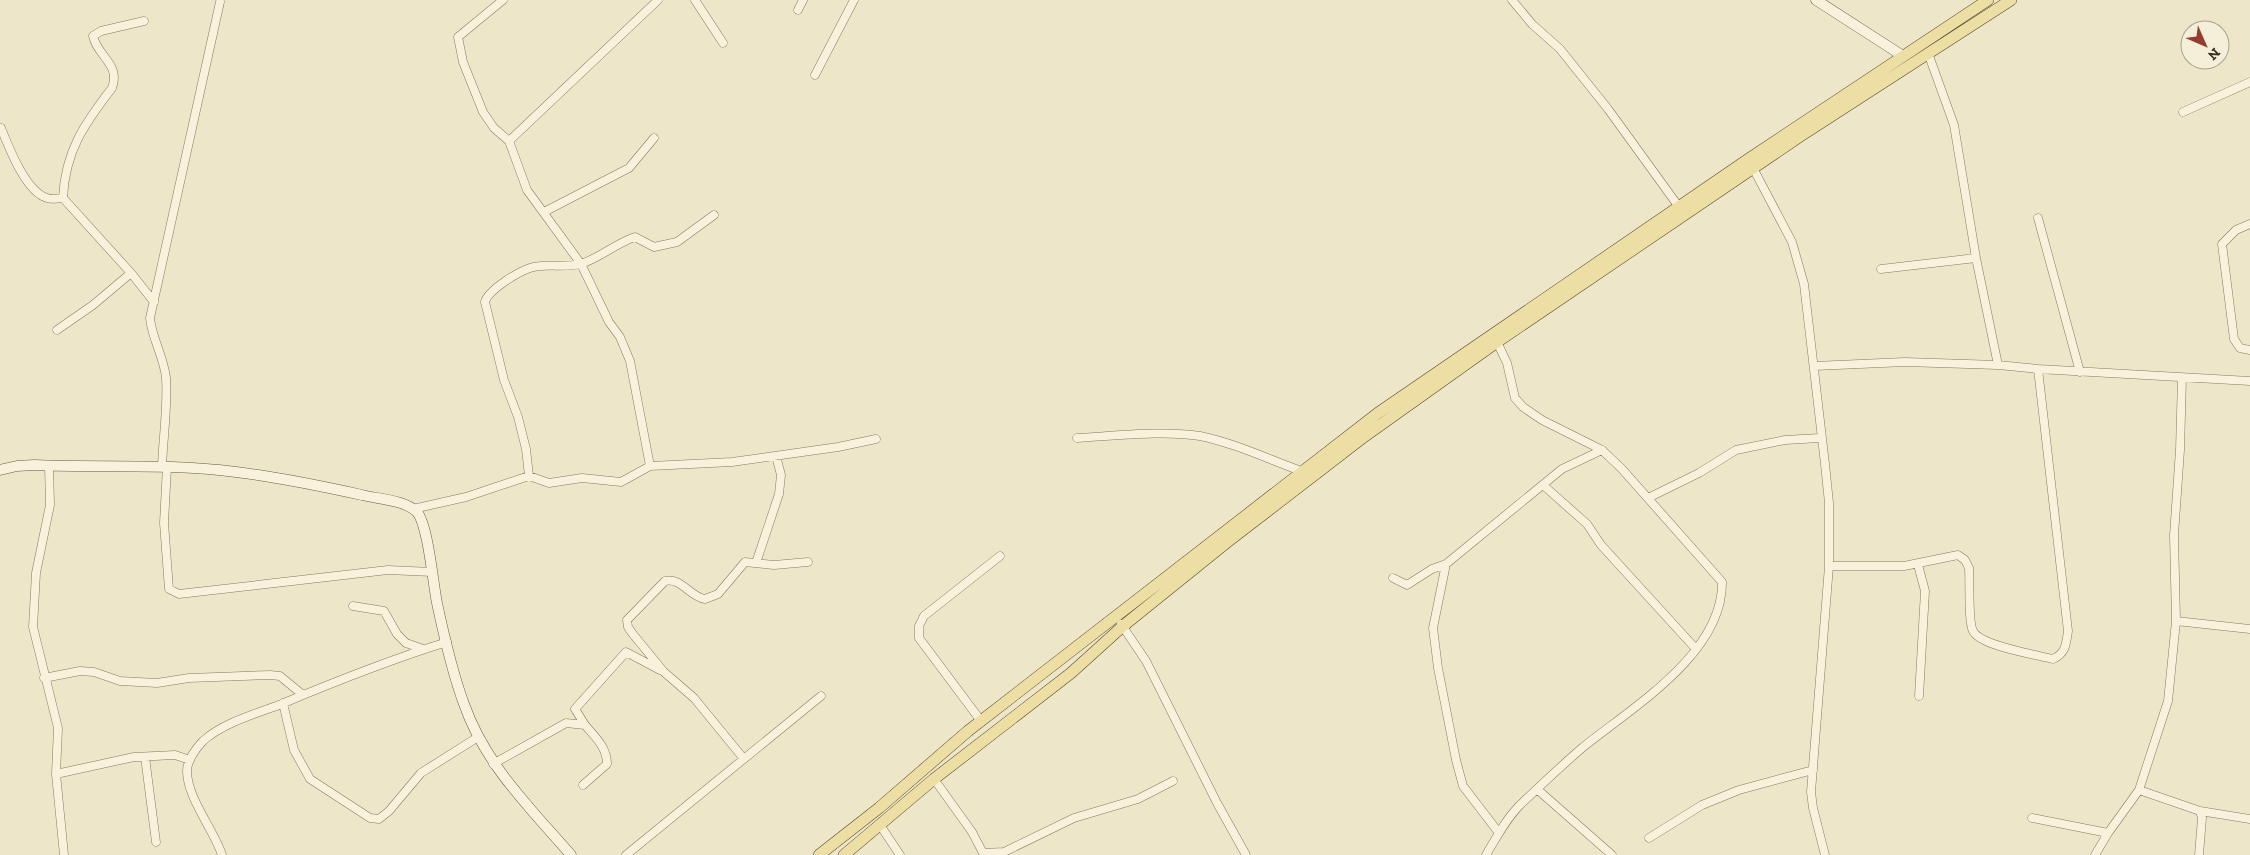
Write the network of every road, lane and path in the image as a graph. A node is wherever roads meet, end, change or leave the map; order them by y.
1 (503, 0) edge
2 (658, 0) edge
3 (695, 0) edge
4 (803, 0) edge
5 (854, 0) edge
6 (1512, 0) edge
7 (1816, 0) edge
8 (1988, 0) edge
9 (2011, 0) edge
10 (220, 2) dead end
11 (798, 10) dead end
12 (144, 21) dead end
13 (722, 43) dead end
14 (1928, 53) junction
15 (1903, 56) junction
16 (815, 75) dead end
17 (2250, 82) edge
18 (2183, 112) dead end
19 (1, 128) edge
20 (654, 138) dead end
21 (509, 140) junction
22 (1753, 168) junction
23 (62, 198) junction
24 (1679, 207) junction
25 (544, 212) junction
26 (714, 215) dead end
27 (2038, 218) dead end
28 (2250, 224) edge
29 (1976, 258) junction
30 (581, 264) junction
31 (1881, 269) dead end
32 (131, 273) junction
33 (1580, 281) junction
34 (154, 302) junction
35 (58, 330) dead end
36 (1497, 342) junction
37 (2250, 350) edge
38 (1998, 365) junction
39 (1814, 366) junction
40 (2038, 370) junction
41 (2080, 372) junction
42 (2182, 378) junction
43 (2250, 381) edge
44 (1077, 438) dead end
45 (1820, 438) junction
46 (876, 439) dead end
47 (1602, 450) junction
48 (776, 456) junction
49 (49, 466) junction
50 (650, 466) junction
51 (164, 467) junction
52 (0, 470) edge
53 (1301, 471) junction
54 (529, 476) junction
55 (1543, 485) junction
56 (1648, 498) junction
57 (413, 509) junction
58 (1000, 556) dead end
59 (756, 562) junction
60 (808, 562) dead end
61 (1446, 564) junction
62 (1918, 565) junction
63 (1829, 566) junction
64 (432, 572) junction
65 (1393, 578) dead end
66 (353, 606) dead end
67 (2176, 621) junction
68 (1120, 622) junction
69 (2250, 629) edge
70 (447, 642) junction
71 (423, 649) junction
72 (1696, 649) junction
73 (664, 672) junction
74 (44, 678) junction
75 (304, 694) junction
76 (821, 696) dead end
77 (1920, 696) dead end
78 (283, 703) junction
79 (981, 721) junction
80 (585, 725) junction
81 (478, 737) junction
82 (145, 756) junction
83 (744, 759) junction
84 (190, 760) junction
85 (493, 764) junction
86 (1813, 770) junction
87 (56, 774) junction
88 (934, 779) junction
89 (1173, 781) dead end
90 (583, 785) dead end
91 (1538, 790) junction
92 (2139, 790) junction
93 (2200, 812) junction
94 (2032, 818) dead end
95 (2250, 818) edge
96 (880, 825) junction
97 (1499, 833) junction
98 (2108, 833) junction
99 (1649, 838) dead end
100 (156, 842) dead end
101 (64, 855) edge
102 (222, 855) edge
103 (571, 855) edge
104 (626, 855) edge
105 (819, 855) edge
106 (844, 855) edge
107 (900, 855) edge
108 (1246, 855) edge
109 (1486, 855) edge
110 (1612, 855) edge
111 (1825, 855) edge
112 (2095, 855) edge
113 (2199, 855) edge

1 - 21 street
2 - 21 street
3 - 13 street
4 - 11 street
5 - 16 street
6 - 24 street
7 - 15 street
8 - 15 main road
9 - 14 main road
10 - 34 street
12 - 23 street
14 - 22 main road
14 - 29 street
15 - 24 main road
17 - 18 street
19 - 23 street
20 - 25 street
21 - 25 street
22 - 33 main road
22 - 39 street
23 - 32 street
24 - 33 main road
25 - 30 street
26 - 30 street
27 - 41 street
28 - 37 street
29 - 31 street
29 - 38 street
30 - 50 street
30 - 54 street
32 - 34 street
32 - 35 street
33 - 36 main road
33 - 53 main road
34 - 51 street
36 - 47 street
36 - 68 main road
38 - 39 street
38 - 40 street
39 - 45 street
40 - 41 street
40 - 62 street
41 - 42 street
42 - 43 street
42 - 67 street
44 - 53 street
45 - 56 street
45 - 63 street
46 - 48 street
47 - 55 street
47 - 56 street
48 - 50 street
48 - 59 street
49 - 51 street
49 - 52 street
49 - 74 street
50 - 54 street
51 - 57 street
51 - 64 street
53 - 68 main road
54 - 57 street
55 - 61 street
55 - 72 street
56 - 72 street
57 - 64 street
58 - 79 street
59 - 60 street
59 - 73 street
61 - 65 street
61 - 97 street
62 - 63 street
62 - 77 street
63 - 86 street
64 - 70 street
66 - 71 street
67 - 69 street
67 - 92 street
68 - 79 main road
68 - 88 main road
68 - 108 street
70 - 71 street
70 - 81 street
71 - 75 street
72 - 91 street
73 - 80 street
73 - 83 street
74 - 75 street
74 - 87 street
75 - 78 street
76 - 83 street
78 - 81 street
78 - 84 street
79 - 105 main road
80 - 85 street
80 - 90 street
81 - 85 street
82 - 84 street
82 - 87 street
82 - 100 street
83 - 104 street
84 - 102 street
85 - 103 street
86 - 99 street
86 - 111 street
87 - 101 street
88 - 89 street
88 - 96 main road
91 - 97 street
91 - 110 street
92 - 93 street
92 - 98 street
93 - 95 street
93 - 113 street
94 - 98 street
96 - 106 main road
96 - 107 street
97 - 109 street
98 - 112 street

